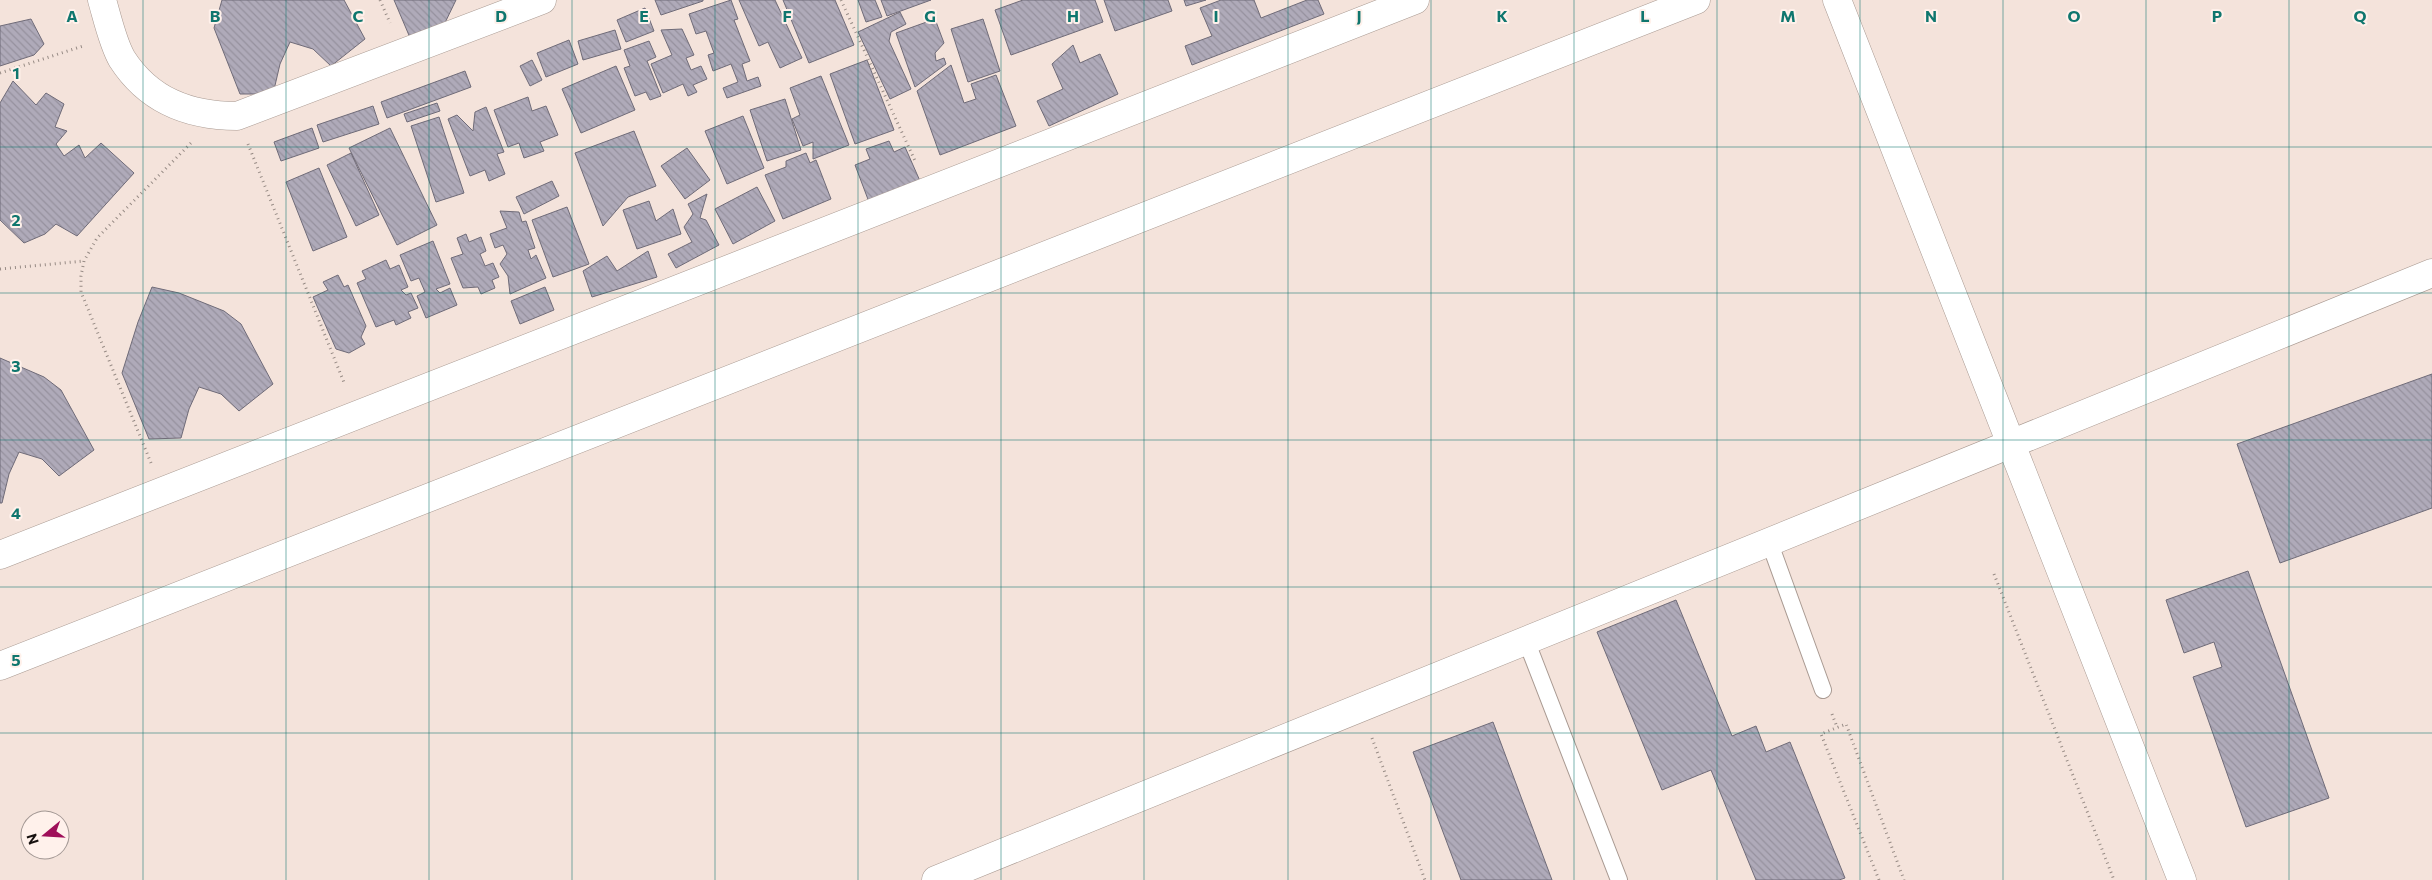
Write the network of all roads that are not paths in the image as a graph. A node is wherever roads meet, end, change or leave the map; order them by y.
1 (102, 0) edge
2 (542, 0) edge
3 (1415, 0) edge
4 (1696, 0) edge
5 (1837, 0) edge
6 (2432, 273) edge
7 (2011, 443) junction
8 (1769, 541) junction
9 (0, 555) edge
10 (1526, 640) junction
11 (0, 666) edge
12 (1823, 690) dead end
13 (936, 880) edge
14 (1619, 880) edge
15 (2182, 880) edge

1 - 2 street
3 - 9 street
4 - 11 street
5 - 7 street
6 - 7 street
7 - 8 street
7 - 15 street
8 - 10 street
8 - 12 lane
10 - 13 street
10 - 14 lane

